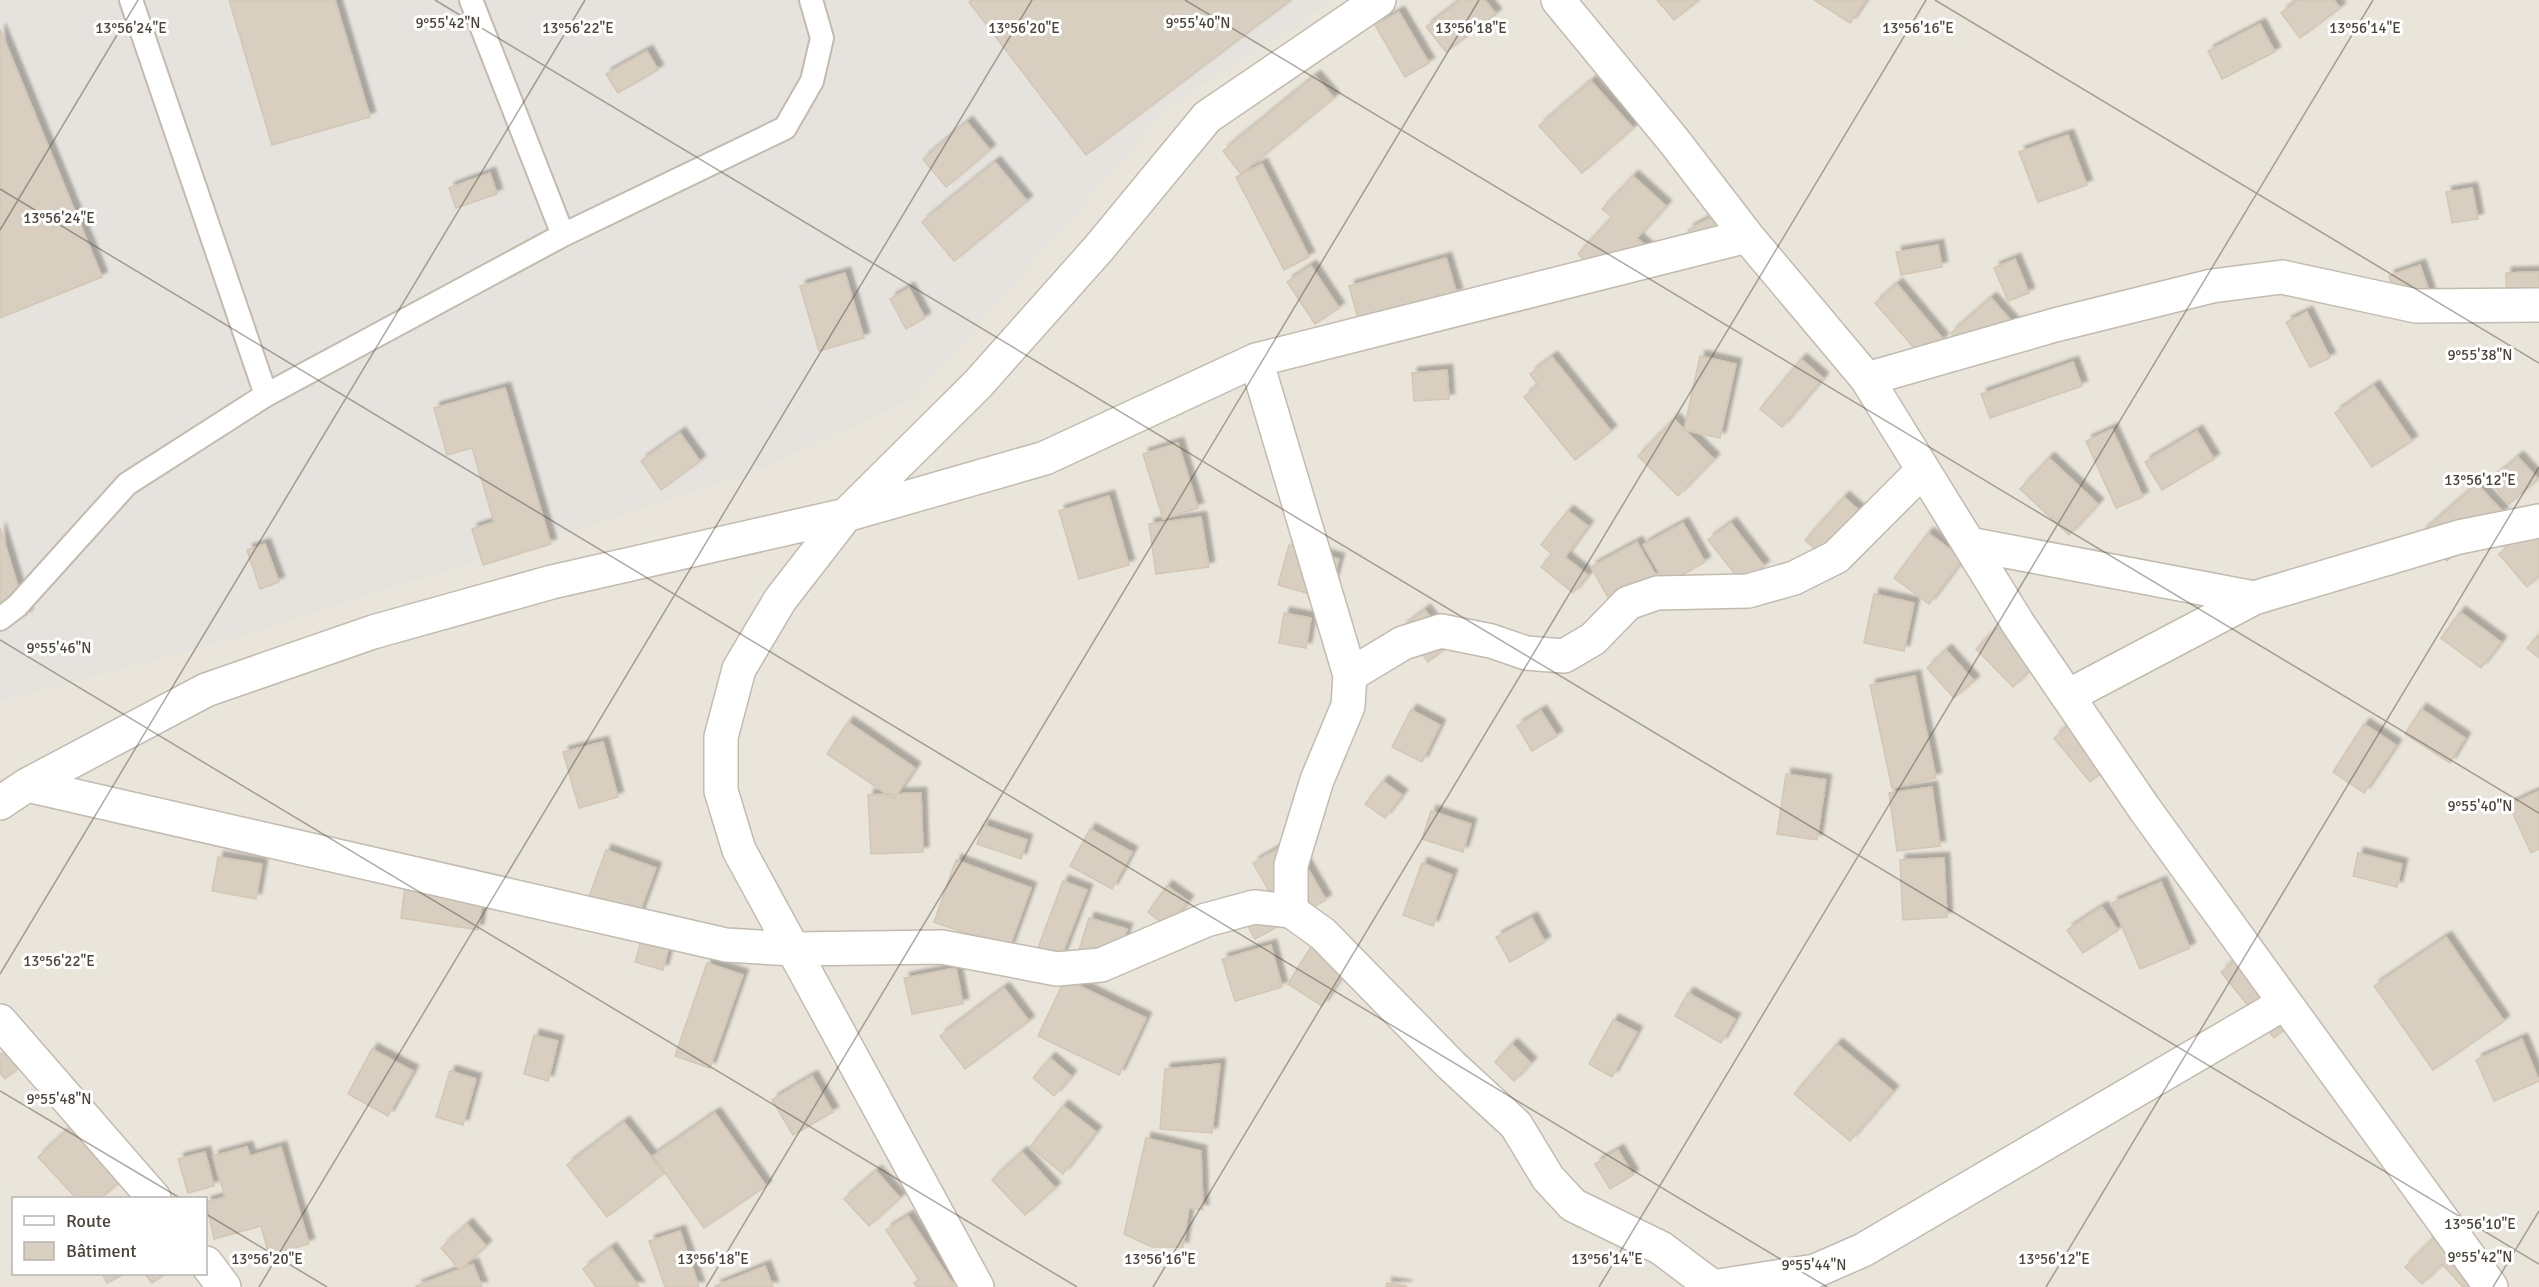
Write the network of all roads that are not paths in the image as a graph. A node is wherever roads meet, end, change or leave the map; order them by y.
1 (131, 0) edge
2 (471, 0) edge
3 (811, 0) edge
4 (1379, 0) edge
5 (1558, 0) edge
6 (562, 235) junction
7 (1747, 236) junction
8 (2494, 305) junction
9 (2539, 305) edge
10 (2539, 327) edge
11 (1256, 360) junction
12 (1867, 379) junction
13 (266, 395) junction
14 (1923, 470) junction
15 (846, 515) junction
16 (2539, 520) edge
17 (1969, 544) junction
18 (2254, 598) junction
19 (0, 619) edge
20 (1350, 675) junction
21 (2068, 696) junction
22 (13, 794) edge
23 (1291, 910) junction
24 (793, 949) junction
25 (2285, 1003) junction
26 (0, 1021) edge
27 (153, 1197) edge
28 (207, 1264) edge
29 (224, 1287) edge
30 (977, 1287) edge
31 (1713, 1287) edge
32 (2491, 1287) edge

1 - 13 lane
2 - 6 lane
3 - 6 lane
4 - 15 street
5 - 7 street
6 - 13 lane
7 - 11 street
7 - 12 street
8 - 9 street
8 - 10 street
8 - 12 street
11 - 15 street
11 - 20 street
12 - 14 street
13 - 19 lane
14 - 17 street
14 - 20 street
15 - 22 street
15 - 24 street
16 - 18 street
17 - 18 street
17 - 21 street
18 - 21 street
20 - 23 street
21 - 25 street
22 - 24 street
23 - 24 street
23 - 31 street
24 - 30 street
25 - 31 street
25 - 32 street
26 - 27 street
28 - 29 street

